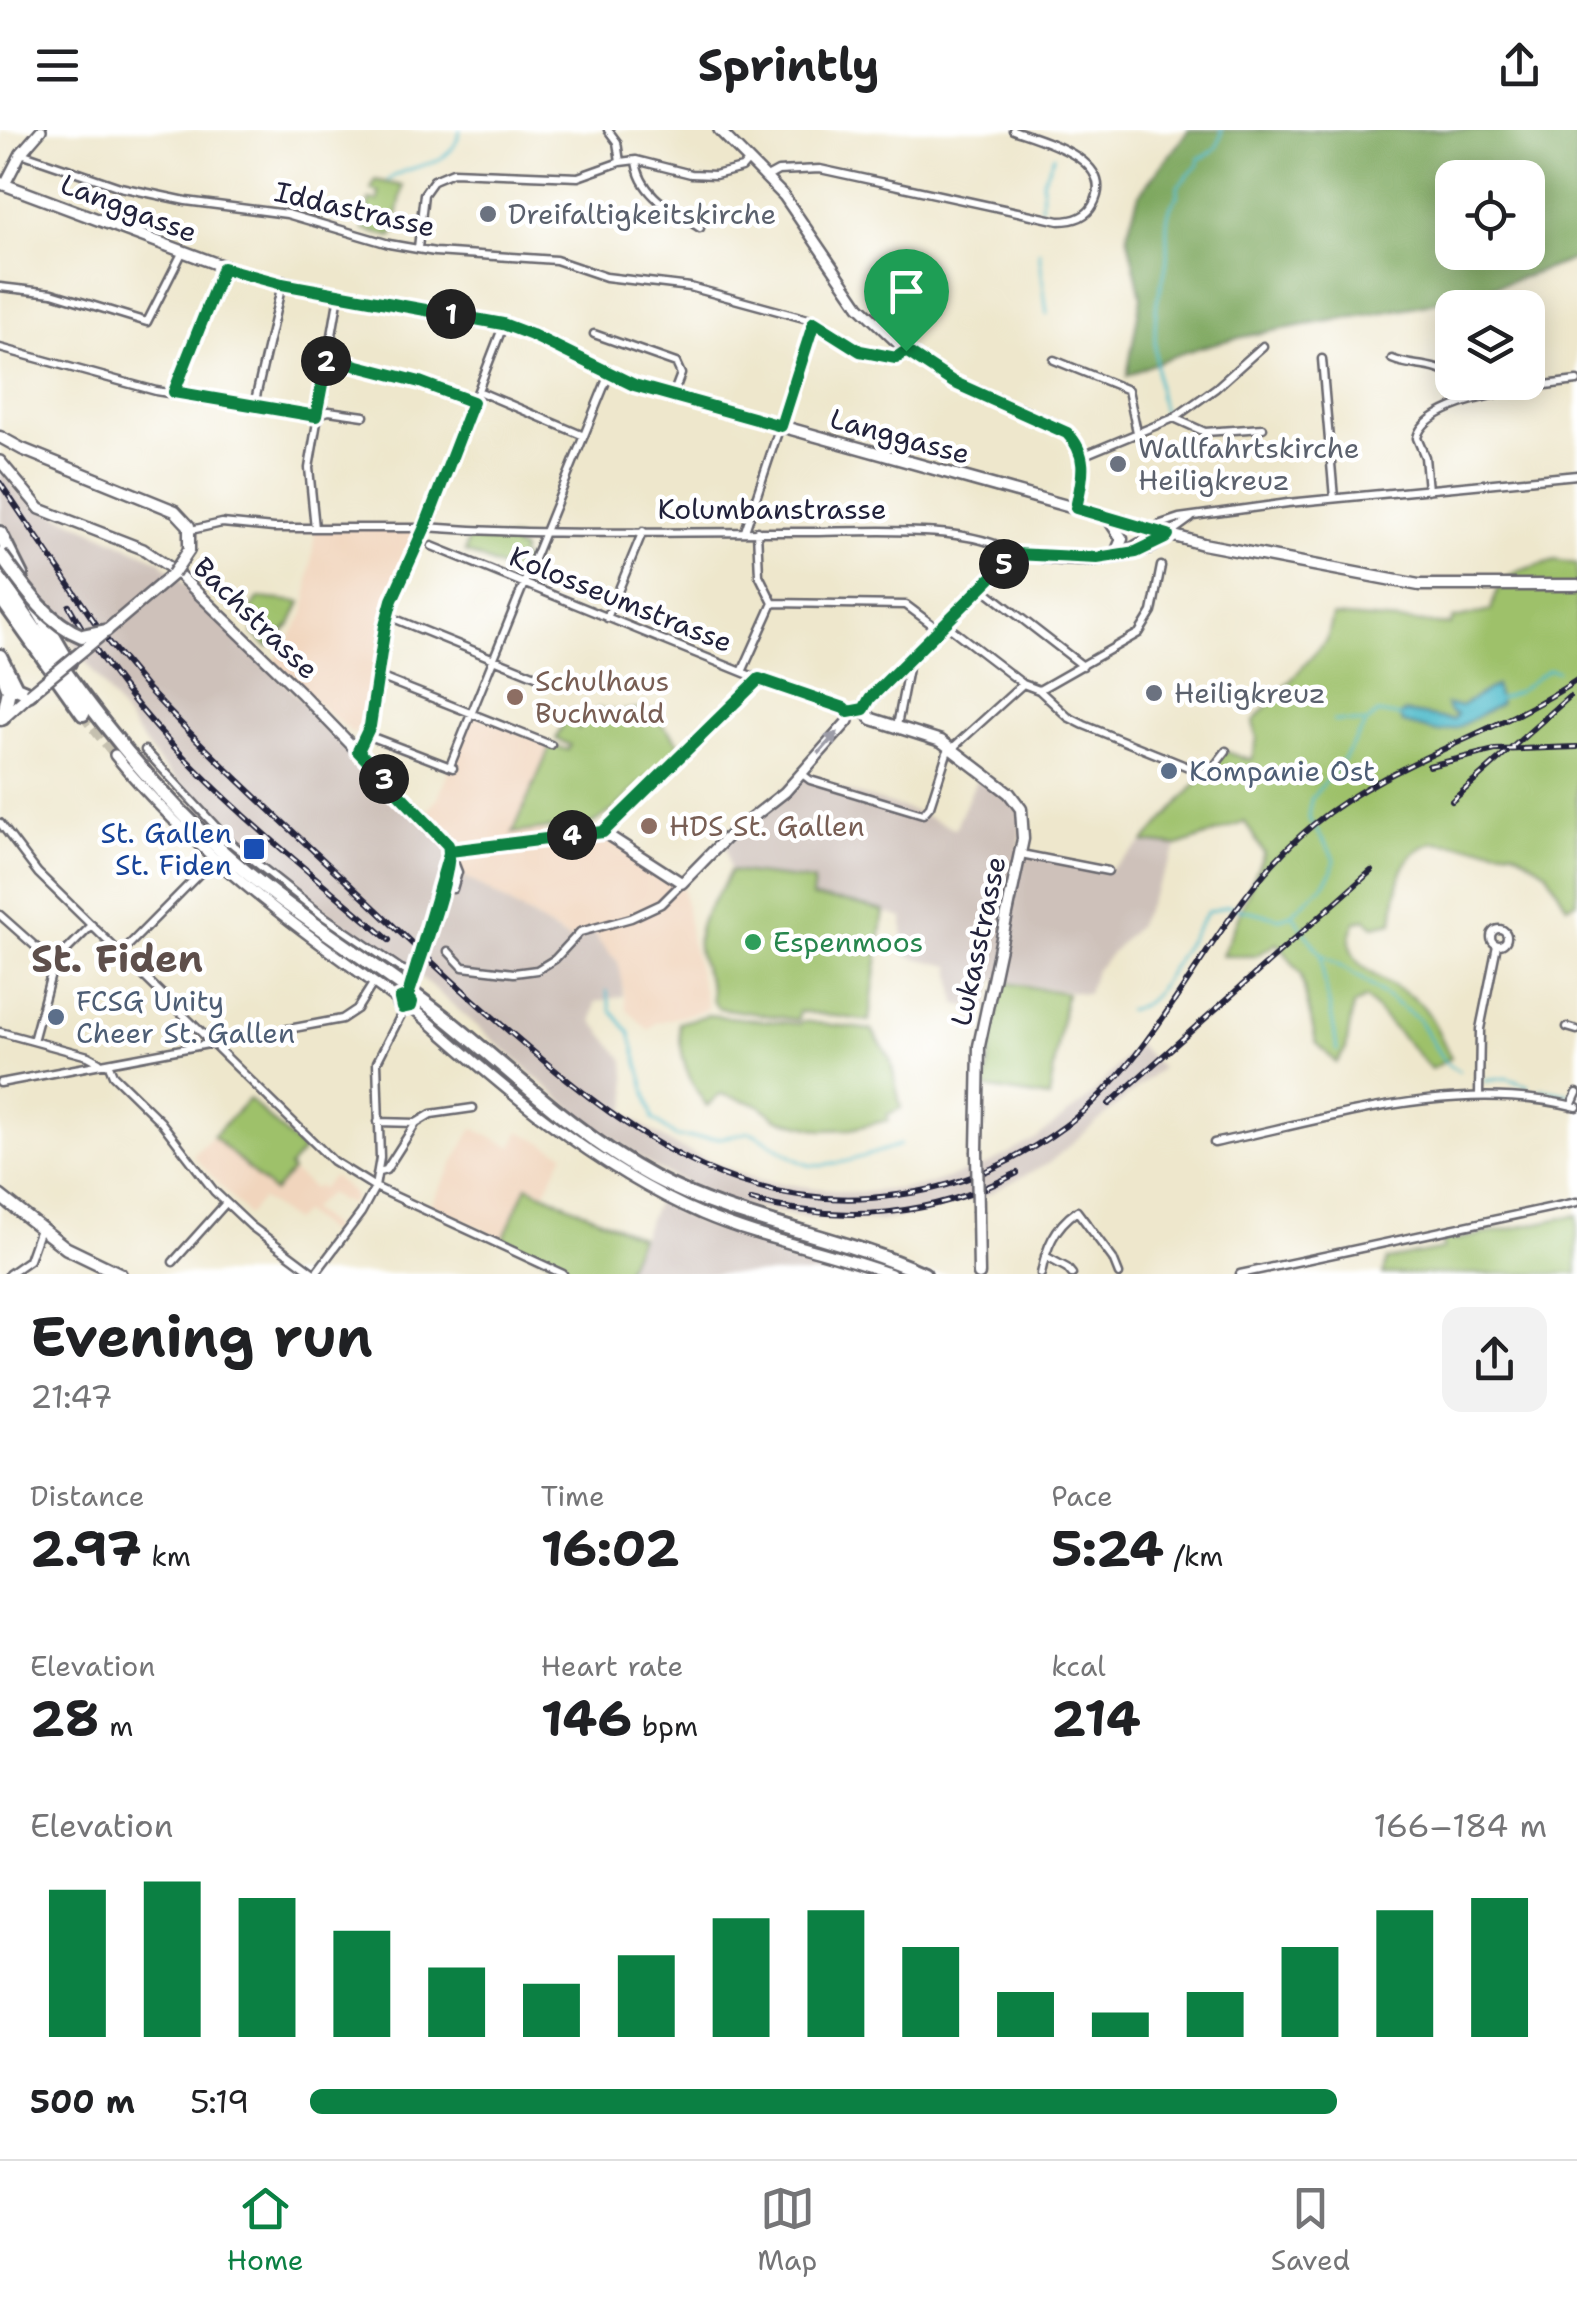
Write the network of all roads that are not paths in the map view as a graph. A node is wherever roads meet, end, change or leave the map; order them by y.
1 (608, 130) edge
2 (719, 130) edge
3 (1013, 130) edge
4 (35, 132) edge
5 (21, 153) junction
6 (750, 159) junction
7 (636, 160) junction
8 (620, 162) junction
9 (768, 177) junction
10 (3, 184) edge
11 (0, 196) edge
12 (700, 228) dead end
13 (418, 248) junction
14 (182, 253) junction
15 (223, 268) junction
16 (282, 284) junction
17 (0, 286) edge
18 (338, 295) junction
19 (814, 322) junction
20 (503, 324) junction
21 (594, 334) dead end
22 (1263, 346) dead end
23 (0, 348) edge
24 (906, 351) junction
25 (327, 358) junction
26 (1392, 359) dead end
27 (1054, 360) dead end
28 (1322, 360) dead end
29 (1435, 366) edge
30 (609, 374) junction
31 (1577, 381) edge
32 (1545, 385) edge
33 (478, 391) junction
34 (174, 392) junction
35 (674, 395) junction
36 (1473, 400) edge
37 (473, 402) junction
38 (254, 405) junction
39 (316, 416) junction
40 (364, 416) dead end
41 (1174, 418) junction
42 (781, 426) junction
43 (1262, 428) dead end
44 (1137, 432) junction
45 (584, 436) junction
46 (0, 437) edge
47 (1082, 456) junction
48 (0, 461) edge
49 (1577, 475) edge
50 (1428, 490) junction
51 (1334, 498) junction
52 (1076, 508) junction
53 (1107, 517) junction
54 (1193, 517) junction
55 (425, 527) junction
56 (315, 528) junction
57 (416, 528) dead end
58 (191, 530) junction
59 (1154, 530) junction
60 (546, 531) junction
61 (643, 531) junction
62 (745, 531) junction
63 (757, 532) junction
64 (0, 533) edge
65 (1168, 535) junction
66 (432, 546) dead end
67 (0, 554) edge
68 (1015, 554) junction
69 (1120, 554) junction
70 (1161, 566) dead end
71 (0, 578) edge
72 (525, 585) junction
73 (1577, 585) edge
74 (981, 587) junction
75 (0, 597) edge
76 (773, 603) junction
77 (388, 616) junction
78 (608, 618) junction
79 (941, 626) junction
80 (106, 631) junction
81 (71, 632) junction
82 (0, 656) edge
83 (73, 658) junction
84 (910, 658) junction
85 (496, 659) junction
86 (0, 666) edge
87 (1084, 666) junction
88 (742, 672) junction
89 (378, 676) junction
90 (543, 679) dead end
91 (759, 679) junction
92 (1023, 684) junction
93 (1038, 690) junction
94 (23, 695) junction
95 (864, 709) junction
96 (848, 712) junction
97 (472, 713) junction
98 (82, 714) tunnel mouth
99 (1, 720) edge
100 (897, 726) junction
101 (368, 734) junction
102 (115, 736) junction
103 (551, 745) dead end
104 (951, 748) junction
105 (145, 750) dead end
106 (358, 751) junction
107 (1226, 751) dead end
108 (115, 755) tunnel mouth
109 (801, 774) junction
110 (0, 823) edge
111 (603, 832) junction
112 (3, 833) edge
113 (450, 851) junction
114 (1020, 854) junction
115 (212, 860) junction
116 (1108, 871) dead end
117 (682, 882) junction
118 (454, 888) dead end
119 (1, 918) edge
120 (92, 925) junction
121 (1497, 945) dead end
122 (448, 951) dead end
123 (120, 954) junction
124 (54, 963) junction
125 (414, 974) junction
126 (374, 982) junction
127 (406, 1001) junction
128 (1568, 1028) dead end
129 (1577, 1030) edge
130 (0, 1032) edge
131 (33, 1041) junction
132 (213, 1043) junction
133 (104, 1063) junction
134 (0, 1083) edge
135 (1577, 1092) edge
136 (1479, 1095) junction
137 (1574, 1106) edge
138 (473, 1108) dead end
139 (378, 1122) junction
140 (416, 1122) junction
141 (1214, 1143) dead end
142 (379, 1172) junction
143 (375, 1187) junction
144 (0, 1196) edge
145 (1577, 1202) edge
146 (226, 1203) junction
147 (40, 1230) junction
148 (1045, 1256) junction
149 (173, 1262) dead end
150 (1259, 1272) edge
151 (10, 1274) edge
152 (120, 1274) edge
153 (315, 1274) edge
154 (563, 1274) edge
155 (892, 1274) edge
156 (924, 1274) edge
157 (979, 1274) edge
158 (1041, 1274) edge
159 (1072, 1274) edge
160 (1119, 1274) edge
161 (1240, 1274) edge

1 - 8 street
2 - 6 street
3 - 9 street
4 - 5 street
5 - 10 street
5 - 13 street, Iddastrasse
6 - 7 street
6 - 9 street
7 - 8 street
7 - 12 street
8 - 13 street
9 - 24 street
10 - 11 main road
10 - 14 main road, Langgasse
13 - 19 street, Iddastrasse
14 - 15 main road, Langgasse
14 - 17 street
15 - 16 main road, Langgasse
15 - 34 street
16 - 18 main road, Langgasse
16 - 38 street
18 - 20 main road, Langgasse
18 - 25 street
19 - 24 street, Iddastrasse
19 - 42 street
20 - 30 main road, Langgasse
20 - 33 street
21 - 35 street
22 - 41 street
23 - 34 street
24 - 47 street
25 - 37 street
25 - 39 street
26 - 29 street
27 - 44 street
28 - 51 street
30 - 35 main road, Langgasse
30 - 45 street
31 - 32 street
33 - 37 street
33 - 45 street
34 - 38 street
35 - 42 main road, Langgasse
36 - 50 street
37 - 55 street
38 - 39 street
39 - 40 street
39 - 56 street
41 - 43 street
41 - 44 street
42 - 52 main road, Langgasse
42 - 62 street
44 - 47 street
45 - 60 street
46 - 58 main road
47 - 52 street
48 - 106 street, Bachstrasse
49 - 50 street
50 - 51 street
51 - 54 street
52 - 53 main road, Langgasse
53 - 59 main road, Langgasse
53 - 69 main road
54 - 59 street
54 - 65 street
55 - 60 street, Kolumbanstrasse
55 - 77 street
56 - 57 street
56 - 58 street
58 - 80 main road, bridge
59 - 65 main road, Langgasse
59 - 69 main road
60 - 61 street, Kolumbanstrasse
60 - 72 street
61 - 62 street, Kolumbanstrasse
61 - 78 street
62 - 63 street, Kolumbanstrasse
63 - 68 street, Kolumbanstrasse
63 - 76 street
64 - 102 highway
65 - 69 main road, Kolumbanstrasse
65 - 73 main road, Langgasse
66 - 72 street, Kolosseumstrasse
67 - 81 highway, bridge
68 - 69 main road, Kolumbanstrasse
68 - 74 main road
70 - 87 street
71 - 102 highway
72 - 78 street, Kolosseumstrasse
72 - 85 street
74 - 79 main road
74 - 87 street
75 - 98 highway
76 - 79 street
76 - 88 street
77 - 85 street
77 - 89 street
78 - 88 street, Kolosseumstrasse
79 - 84 main road
79 - 92 street
80 - 81 highway, bridge
80 - 83 main road, bridge
81 - 83 highway, bridge
82 - 94 highway
83 - 94 main road, bridge
84 - 95 main road
84 - 100 street
85 - 90 street
85 - 97 street
86 - 99 highway
87 - 93 street
88 - 91 street, Kolosseumstrasse
89 - 97 street
89 - 101 street
91 - 96 street, Kolosseumstrasse
91 - 111 street
92 - 93 street
92 - 104 street
93 - 107 street
94 - 99 main road
95 - 96 street
95 - 100 main road, Lukasstrasse
109 -> 96 street
97 - 101 street
97 - 103 street
100 - 104 main road, Lukasstrasse
101 - 106 street
102 - 156 highway
104 - 109 street
104 - 114 main road, Lukasstrasse
105 - 125 street
106 - 113 street, Bachstrasse
108 - 115 street
109 - 117 street
110 - 112 street
111 - 113 street
111 - 117 street
112 - 120 street
113 - 118 street
113 - 125 street, bridge
114 - 116 street
114 - 157 main road, Lukasstrasse, bridge
115 - 123 street
115 - 126 street
117 - 122 street
119 - 124 street
120 - 123 street
120 - 124 street
121 - 136 street
123 - 132 street
124 - 131 street
125 - 127 street, bridge
126 - 127 street
126 - 132 street
127 - 139 street
127 - 155 street
128 - 129 street
130 - 131 street
131 - 133 street
132 - 133 street
132 - 143 street
133 - 134 street
133 - 146 street
135 - 137 street
136 - 137 street
136 - 141 street
138 - 140 street
139 - 140 street
139 - 142 street
140 - 142 street
142 - 143 street
143 - 153 street
143 - 154 street
144 - 147 main road
145 - 150 street
146 - 149 street
146 - 153 street
147 - 151 street
147 - 152 main road
148 - 158 street
148 - 159 street
148 - 160 street
150 - 161 street

